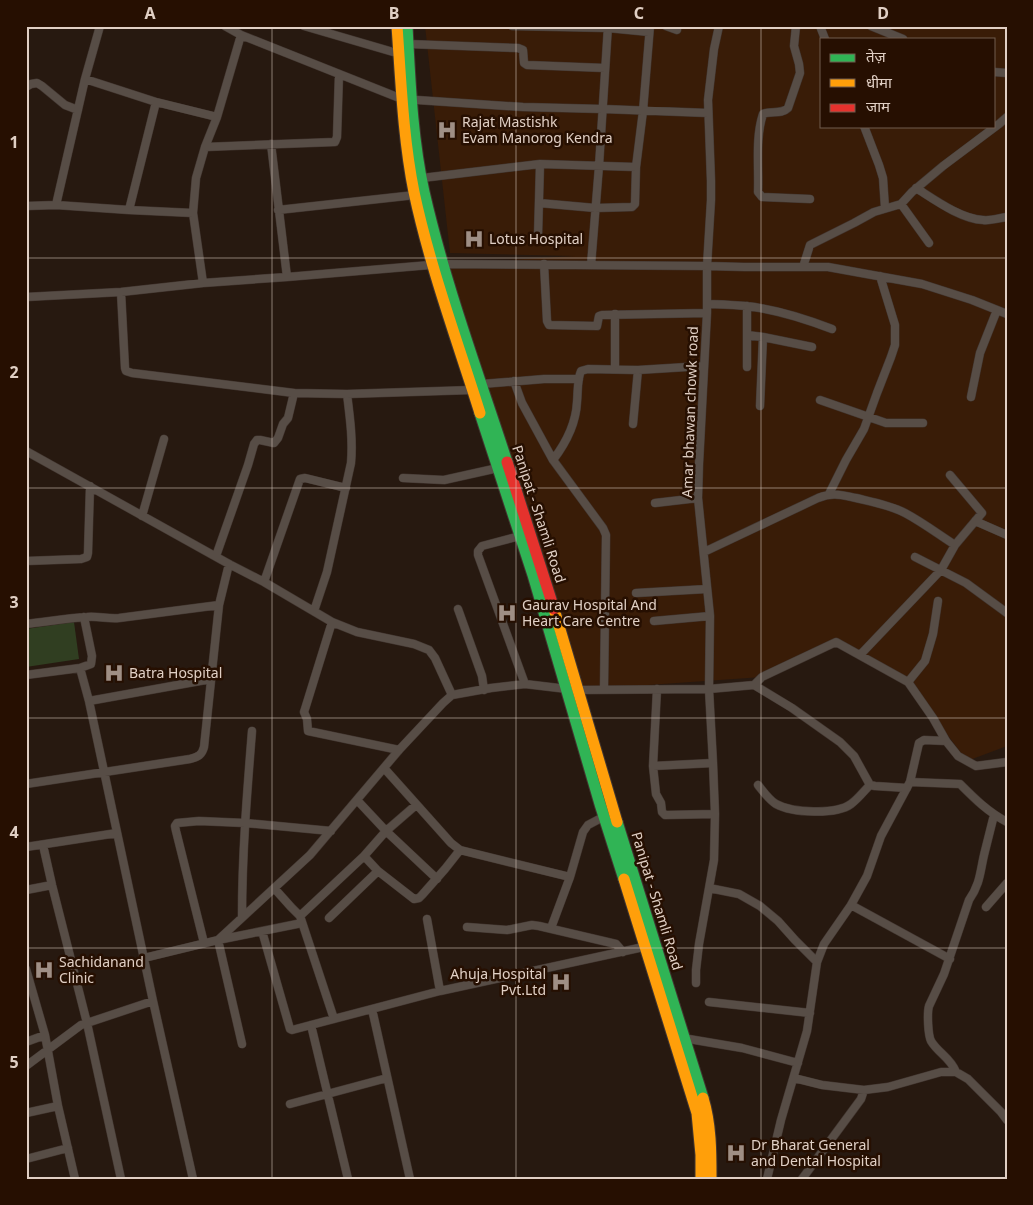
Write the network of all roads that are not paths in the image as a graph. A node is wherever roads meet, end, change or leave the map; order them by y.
1 (100, 26) edge
2 (225, 26) edge
3 (304, 26) edge
4 (397, 26) edge
5 (407, 26) edge
6 (512, 26) edge
7 (666, 26) edge
8 (719, 26) edge
9 (796, 26) edge
10 (820, 26) edge
11 (871, 26) edge
12 (608, 27) edge
13 (650, 29) edge
14 (677, 30) dead end
15 (241, 35) junction
16 (824, 38) edge
17 (901, 38) edge
18 (406, 51) junction
19 (605, 68) junction
20 (339, 74) junction
21 (85, 80) junction
22 (26, 87) edge
23 (407, 100) junction
24 (156, 102) junction
25 (602, 109) junction
26 (78, 110) junction
27 (643, 111) junction
28 (708, 113) junction
29 (217, 117) junction
30 (865, 128) edge
31 (994, 128) edge
32 (271, 144) junction
33 (205, 147) junction
34 (540, 164) junction
35 (599, 166) junction
36 (636, 167) junction
37 (422, 178) junction
38 (916, 188) junction
39 (415, 195) junction
40 (810, 198) dead end
41 (539, 203) junction
42 (902, 204) junction
43 (56, 205) junction
44 (26, 206) edge
45 (596, 208) junction
46 (885, 208) junction
47 (129, 210) junction
48 (278, 210) junction
49 (193, 213) junction
50 (1007, 217) edge
51 (538, 236) dead end
52 (929, 243) dead end
53 (437, 264) junction
54 (544, 264) junction
55 (590, 265) junction
56 (707, 266) junction
57 (803, 267) junction
58 (880, 276) junction
59 (287, 277) junction
60 (203, 283) junction
61 (121, 292) junction
62 (26, 297) edge
63 (707, 304) junction
64 (747, 306) junction
65 (997, 310) junction
66 (707, 313) junction
67 (615, 314) junction
68 (1007, 314) edge
69 (832, 329) dead end
70 (747, 335) junction
71 (764, 337) junction
72 (812, 347) dead end
73 (703, 366) junction
74 (747, 367) dead end
75 (615, 369) junction
76 (638, 370) junction
77 (579, 379) junction
78 (514, 381) junction
79 (477, 387) junction
80 (294, 394) junction
81 (347, 394) junction
82 (971, 397) dead end
83 (820, 400) dead end
84 (760, 406) dead end
85 (869, 416) junction
86 (923, 423) dead end
87 (633, 424) dead end
88 (164, 439) dead end
89 (26, 451) edge
90 (553, 460) junction
91 (498, 468) junction
92 (950, 475) dead end
93 (403, 478) dead end
94 (90, 486) junction
95 (346, 488) junction
96 (829, 494) junction
97 (698, 498) junction
98 (655, 504) dead end
99 (142, 516) junction
100 (975, 521) junction
101 (1007, 535) edge
102 (520, 536) junction
103 (955, 545) junction
104 (704, 552) junction
105 (216, 556) junction
106 (915, 557) dead end
107 (26, 561) edge
108 (229, 564) junction
109 (940, 570) junction
110 (264, 582) junction
111 (707, 589) junction
112 (636, 593) dead end
113 (938, 601) dead end
114 (219, 605) junction
115 (458, 609) dead end
116 (314, 610) junction
117 (1007, 613) edge
118 (710, 616) junction
119 (84, 617) junction
120 (654, 621) dead end
121 (332, 622) junction
122 (26, 624) edge
123 (860, 655) junction
124 (80, 668) junction
125 (26, 675) edge
126 (211, 679) junction
127 (908, 682) junction
128 (525, 684) junction
129 (754, 685) junction
130 (572, 689) junction
131 (657, 689) junction
132 (709, 689) junction
133 (484, 690) junction
134 (604, 690) junction
135 (452, 695) junction
136 (89, 701) junction
137 (252, 731) dead end
138 (946, 741) junction
139 (399, 750) junction
140 (713, 762) junction
141 (1007, 762) edge
142 (654, 766) junction
143 (384, 768) junction
144 (104, 773) junction
145 (26, 784) edge
146 (758, 785) dead end
147 (870, 785) junction
148 (908, 785) junction
149 (357, 800) junction
150 (416, 805) junction
151 (715, 814) junction
152 (994, 815) junction
153 (605, 816) junction
154 (1007, 822) edge
155 (245, 823) junction
156 (331, 831) junction
157 (386, 831) junction
158 (117, 833) junction
159 (44, 845) junction
160 (26, 847) edge
161 (460, 850) junction
162 (364, 856) junction
163 (378, 871) junction
164 (570, 877) junction
165 (436, 879) junction
166 (1007, 882) edge
167 (52, 885) junction
168 (274, 888) junction
169 (709, 888) junction
170 (26, 890) edge
171 (851, 904) junction
172 (986, 907) dead end
173 (242, 917) junction
174 (329, 918) dead end
175 (301, 919) junction
176 (427, 919) dead end
177 (466, 927) dead end
178 (551, 928) junction
179 (262, 931) junction
180 (218, 940) junction
181 (204, 943) junction
182 (650, 946) junction
183 (623, 952) junction
184 (144, 958) junction
185 (950, 959) junction
186 (817, 962) junction
187 (26, 969) edge
188 (696, 983) dead end
189 (440, 991) junction
190 (35, 998) junction
191 (26, 1001) edge
192 (153, 1001) junction
193 (709, 1002) dead end
194 (372, 1009) junction
195 (810, 1013) junction
196 (334, 1019) junction
197 (87, 1022) junction
198 (311, 1025) junction
199 (45, 1036) junction
200 (680, 1039) junction
201 (26, 1042) edge
202 (242, 1044) dead end
203 (48, 1051) junction
204 (798, 1063) junction
205 (26, 1066) edge
206 (956, 1072) junction
207 (387, 1078) junction
208 (794, 1078) junction
209 (864, 1090) junction
210 (327, 1094) junction
211 (290, 1104) dead end
212 (58, 1106) junction
213 (26, 1113) edge
214 (1007, 1120) edge
215 (68, 1148) junction
216 (26, 1159) edge
217 (75, 1179) edge
218 (121, 1179) edge
219 (193, 1179) edge
220 (348, 1179) edge
221 (410, 1179) edge
222 (701, 1179) edge
223 (711, 1179) edge
224 (767, 1179) edge
225 (802, 1179) edge

1 - 21 street
2 - 15 street
3 - 18 street
4 - 18 highway, Panipat - Shamli Road
5 - 18 highway, Panipat - Shamli Road
6 - 12 street
7 - 14 street
8 - 28 street, Amar bhawan chowk road
9 - 40 street
10 - 16 street
11 - 17 street
12 - 13 street
12 - 19 street
13 - 27 street
15 - 20 street
15 - 29 street
18 - 19 street
18 - 23 highway, Panipat - Shamli Road
19 - 25 street
20 - 23 street
20 - 32 street
21 - 24 street
21 - 26 street
22 - 26 street
23 - 25 street
23 - 37 highway, Panipat - Shamli Road
23 - 39 highway, Panipat - Shamli Road
24 - 29 street
24 - 47 street
25 - 27 street
25 - 35 street
26 - 43 street
27 - 28 street
27 - 36 street
28 - 56 street, Amar bhawan chowk road
29 - 33 street
30 - 46 street
31 - 38 street
32 - 33 street
32 - 48 street
33 - 49 street
34 - 35 street
34 - 37 street
34 - 41 street
35 - 36 street
35 - 45 street
36 - 45 street
37 - 53 highway, Panipat - Shamli Road
38 - 42 street
38 - 50 street
39 - 48 street
39 - 53 highway, Panipat - Shamli Road
41 - 45 street
41 - 51 street
42 - 46 street
42 - 52 street
43 - 44 street
43 - 47 street
45 - 55 street
46 - 57 street
47 - 49 street
48 - 59 street
49 - 60 street
53 - 54 street
53 - 59 street
53 - 79 highway, Panipat - Shamli Road
54 - 55 street
54 - 67 street
55 - 56 street
56 - 57 street
56 - 63 street, Amar bhawan chowk road
57 - 58 street
58 - 65 street
58 - 85 street
59 - 60 street
60 - 61 street
61 - 62 street
61 - 80 street
63 - 64 street
63 - 66 street, Amar bhawan chowk road
64 - 69 street
64 - 70 street
65 - 68 street
65 - 82 street
66 - 67 street
66 - 73 street, Amar bhawan chowk road
67 - 75 street
70 - 71 street
70 - 74 street
71 - 72 street
71 - 84 street
73 - 76 street
73 - 97 street, Amar bhawan chowk road
75 - 76 street
75 - 77 street
76 - 87 street
77 - 78 street
77 - 90 street
78 - 79 street
78 - 90 street
79 - 81 street
79 - 91 highway, Panipat - Shamli Road
79 - 130 highway, Panipat - Shamli Road
80 - 81 street
80 - 105 street
81 - 95 street
83 - 85 street
85 - 86 street
85 - 96 street
88 - 99 street
89 - 94 street
90 - 134 street
91 - 93 street
91 - 102 highway, Panipat - Shamli Road
92 - 100 street
94 - 99 street
94 - 107 street
95 - 110 street
95 - 116 street
96 - 103 street
96 - 104 street
97 - 98 street
97 - 104 street, Amar bhawan chowk road
99 - 105 street
100 - 101 street
100 - 103 street
102 - 128 street
102 - 130 highway, Panipat - Shamli Road
103 - 109 street
104 - 111 street, Amar bhawan chowk road
105 - 108 street
106 - 109 street
108 - 110 street
108 - 114 street
109 - 117 street
109 - 123 street
110 - 116 street
111 - 112 street
111 - 118 street, Amar bhawan chowk road
113 - 127 street
114 - 119 street
114 - 126 street
115 - 133 street
116 - 121 street
118 - 120 street
118 - 132 street, Amar bhawan chowk road
119 - 122 street
119 - 124 street
121 - 135 street
121 - 139 street
123 - 127 street
123 - 129 street
124 - 125 street
124 - 136 street
126 - 136 street
126 - 144 street
127 - 138 street
128 - 130 street
128 - 133 street
129 - 132 street
129 - 147 street
130 - 134 street
130 - 153 highway, Panipat - Shamli Road
130 - 182 highway, Panipat - Shamli Road
131 - 132 street
131 - 134 street
131 - 142 street
132 - 140 street, Amar bhawan chowk road
133 - 135 street
135 - 139 street
136 - 144 street
137 - 155 street
138 - 141 street
138 - 148 street
139 - 143 street
140 - 142 street
140 - 151 street, Amar bhawan chowk road
142 - 151 street
143 - 149 street
143 - 150 street
144 - 145 street
144 - 158 street
146 - 147 street
147 - 148 street
148 - 152 street
148 - 171 street
149 - 156 street
149 - 157 street
150 - 157 street
150 - 161 street
151 - 169 street, Amar bhawan chowk road
152 - 154 street
152 - 185 street
153 - 164 street
153 - 182 highway, Panipat - Shamli Road
155 - 156 street
155 - 173 street
155 - 181 street
156 - 168 street
157 - 162 street
157 - 165 street
158 - 159 street
158 - 184 street
159 - 160 street
159 - 167 street
161 - 164 street
161 - 165 street
162 - 163 street
162 - 175 street
163 - 165 street
163 - 174 street
164 - 178 street
166 - 172 street
167 - 170 street
167 - 197 street
168 - 173 street
168 - 175 street
169 - 186 street
169 - 188 street, Amar bhawan chowk road
171 - 185 street
171 - 186 street
173 - 180 street
175 - 179 street
175 - 196 street
176 - 189 street
177 - 178 street
178 - 183 street
179 - 180 street
179 - 198 street
180 - 181 street
180 - 202 street
181 - 184 street
182 - 183 street
182 - 200 highway, Panipat - Shamli Road
183 - 189 street
184 - 192 street
185 - 206 street
186 - 195 street
187 - 190 street
189 - 194 street
190 - 191 street
190 - 199 street
192 - 197 street
192 - 219 street
193 - 195 street
194 - 196 street
194 - 207 street
195 - 204 street
196 - 198 street
197 - 203 street
197 - 218 street
198 - 210 street
199 - 201 street
199 - 203 street
200 - 204 street
200 - 222 highway, Panipat - Shamli Road
200 - 223 highway, Panipat - Shamli Road
203 - 205 street
203 - 212 street
204 - 208 street
206 - 209 street
206 - 214 street
207 - 210 street
207 - 221 street
208 - 209 street
208 - 224 street
209 - 225 street
210 - 211 street
210 - 220 street
212 - 213 street
212 - 215 street
215 - 216 street
215 - 217 street

